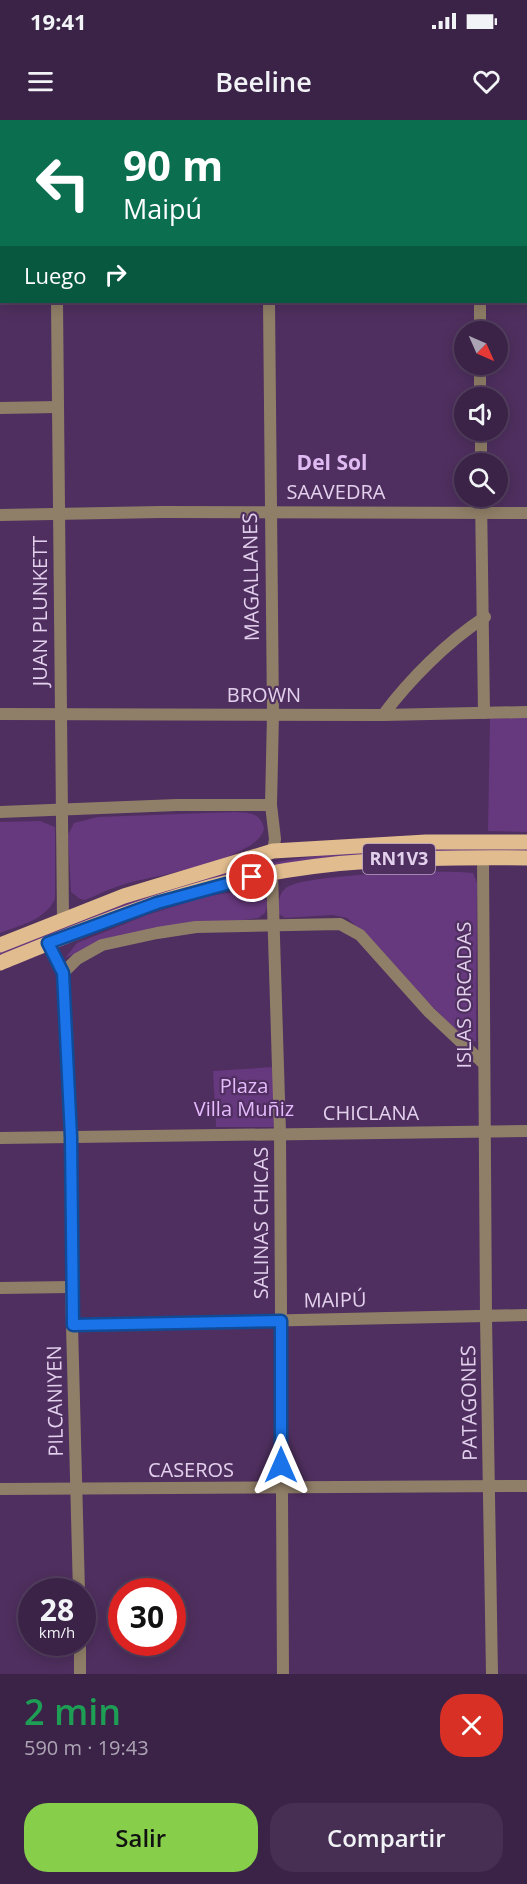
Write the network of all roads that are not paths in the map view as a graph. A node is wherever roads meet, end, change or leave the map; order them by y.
1 (57, 303) edge
2 (269, 303) edge
3 (480, 303) edge
4 (480, 321) edge
5 (58, 407) junction
6 (0, 408) edge
7 (481, 507) edge
8 (270, 512) junction
9 (481, 512) junction
10 (527, 513) edge
11 (59, 514) junction
12 (0, 515) edge
13 (485, 617) junction
14 (527, 712) edge
15 (484, 713) junction
16 (0, 714) edge
17 (60, 714) junction
18 (273, 714) junction
19 (383, 715) junction
20 (271, 805) junction
21 (63, 811) junction
22 (0, 812) edge
23 (527, 842) edge
24 (273, 851) junction
25 (483, 858) junction
26 (527, 858) edge
27 (272, 873) junction
28 (63, 920) junction
29 (273, 924) junction
30 (48, 943) junction
31 (0, 945) edge
32 (0, 963) edge
33 (63, 973) junction
34 (483, 1063) junction
35 (486, 1131) junction
36 (527, 1131) edge
37 (280, 1132) junction
38 (71, 1137) junction
39 (0, 1138) edge
40 (71, 1287) junction
41 (0, 1288) edge
42 (527, 1315) edge
43 (486, 1317) junction
44 (281, 1321) junction
45 (73, 1325) junction
46 (527, 1486) edge
47 (490, 1487) junction
48 (0, 1489) edge
49 (281, 1489) junction
50 (77, 1490) junction
51 (79, 1578) edge
52 (80, 1656) edge
53 (80, 1674) edge
54 (283, 1674) edge
55 (492, 1674) edge

1 - 5 street, JUAN PLUNKETT
2 - 8 street, MAGALLANES
3 - 4 street
5 - 6 street
5 - 11 street, JUAN PLUNKETT
7 - 9 street
8 - 9 street, SAAVEDRA
8 - 11 street, SAAVEDRA
8 - 18 street, MAGALLANES
9 - 10 street, SAAVEDRA
9 - 13 street
11 - 12 street, SAAVEDRA
11 - 17 street, JUAN PLUNKETT
13 - 15 street
13 - 19 street
14 - 15 street, BROWN
15 - 19 street, BROWN
16 - 17 street, BROWN
17 - 18 street, BROWN
17 - 21 street, JUAN PLUNKETT
18 - 19 street, BROWN
18 - 20 street, MAGALLANES
20 - 21 street
20 - 24 street, MAGALLANES
21 - 22 street
21 - 28 street, JUAN PLUNKETT
23 - 24 main road, RN1V3
24 - 28 main road, RN1V3
25 - 26 main road, RN1V3
25 - 27 main road, RN1V3
25 - 34 street, ISLAS ORCADAS
27 - 29 street
27 - 30 main road, RN1V3
28 - 31 main road, RN1V3
29 - 33 street
29 - 34 street
29 - 37 street
30 - 32 main road, RN1V3
30 - 33 street
33 - 38 street
34 - 35 street, ISLAS ORCADAS
35 - 36 street, CHICLANA
35 - 37 street, CHICLANA
35 - 43 street, PATAGONES
37 - 38 street, CHICLANA
37 - 44 street, SALINAS CHICAS
38 - 39 street, CHICLANA
38 - 40 street, PILCANIYEN
40 - 41 street
40 - 45 street, PILCANIYEN
42 - 43 street, MAIPÚ
43 - 44 street, MAIPÚ
43 - 47 street, PATAGONES
44 - 45 street, MAIPÚ
44 - 49 street, SALINAS CHICAS
45 - 50 street, PILCANIYEN
46 - 47 street, CASEROS
47 - 49 street, CASEROS
47 - 55 street, PATAGONES
48 - 50 street, CASEROS
49 - 50 street, CASEROS
49 - 54 street, SALINAS CHICAS
50 - 51 street, PILCANIYEN
52 - 53 street

